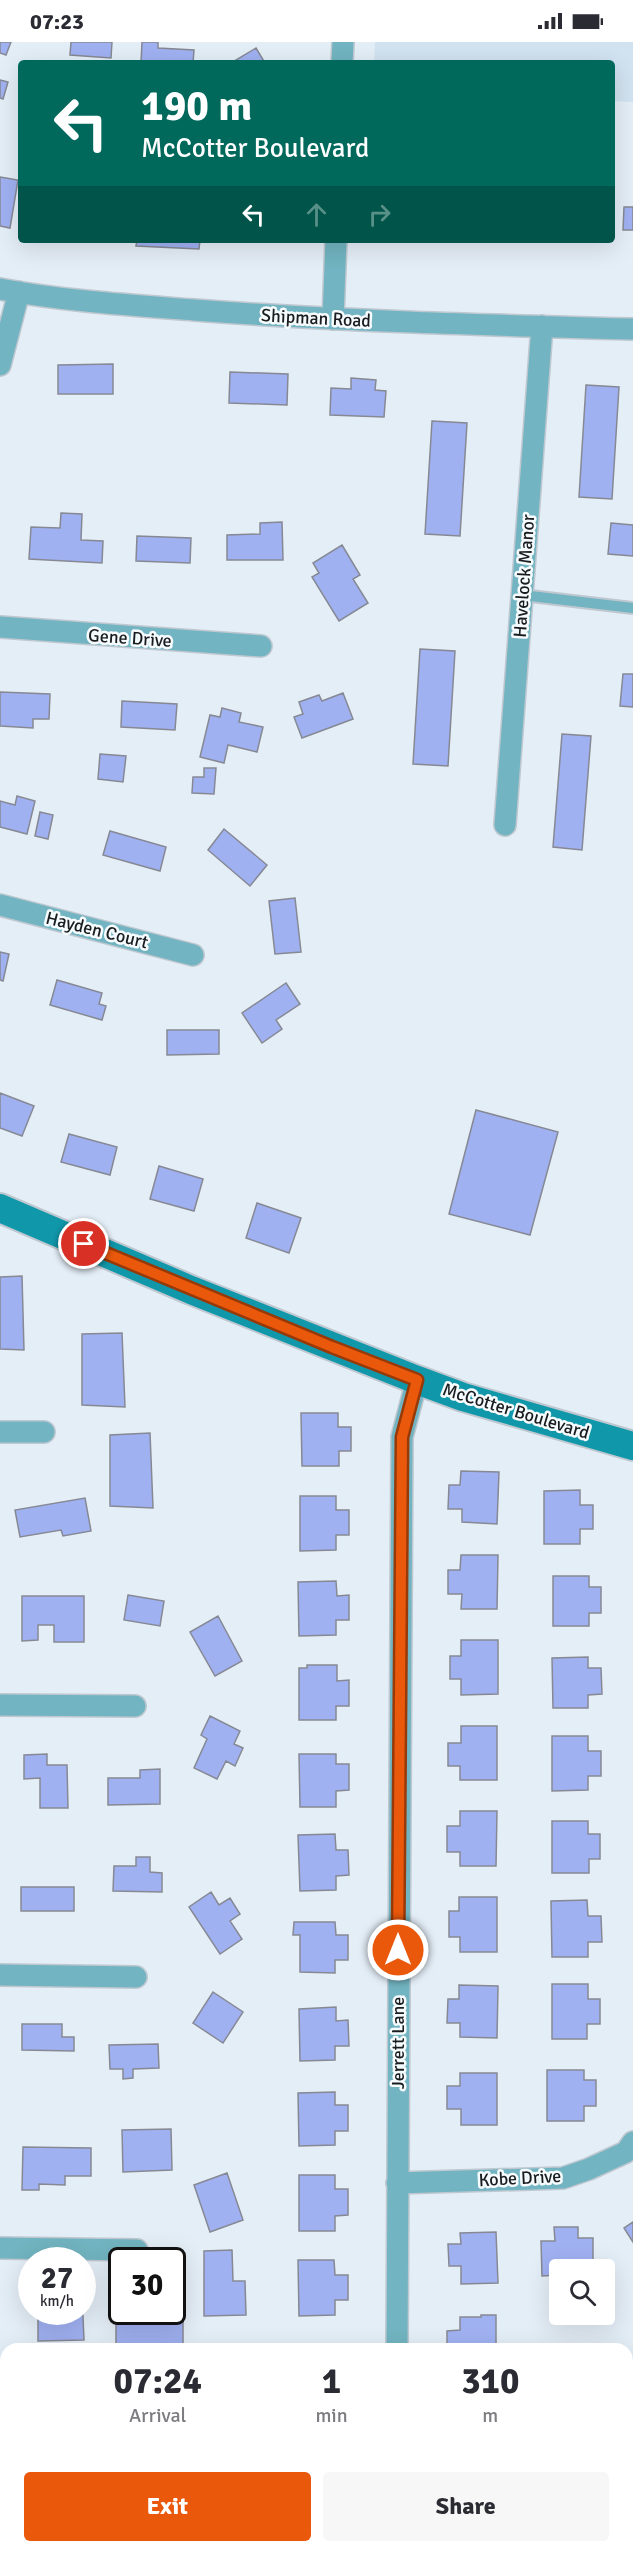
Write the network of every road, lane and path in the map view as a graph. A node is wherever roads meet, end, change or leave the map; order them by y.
1 (343, 42) edge
2 (342, 60) edge
3 (336, 243) edge
4 (10, 290) edge
5 (333, 319) junction
6 (542, 326) junction
7 (633, 329) edge
8 (0, 365) edge
9 (522, 595) junction
10 (633, 608) edge
11 (0, 627) edge
12 (261, 646) dead end
13 (505, 825) dead end
14 (0, 905) edge
15 (193, 955) dead end
16 (0, 1208) edge
17 (417, 1380) junction
18 (0, 1432) edge
19 (44, 1432) dead end
20 (633, 1446) edge
21 (0, 1705) edge
22 (135, 1706) dead end
23 (0, 1975) edge
24 (136, 1977) dead end
25 (633, 2142) edge
26 (397, 2183) junction
27 (0, 2248) edge
28 (108, 2250) edge
29 (397, 2343) edge

1 - 2 street
3 - 5 street
4 - 5 street, Shipman Road
4 - 8 street
5 - 6 street, Shipman Road
6 - 7 street, Shipman Road
6 - 9 street, Havelock Manor
9 - 10 lane
9 - 13 street, Havelock Manor
11 - 12 street, Gene Drive
14 - 15 street, Hayden Court
16 - 17 street, McCotter Boulevard
17 - 20 street, McCotter Boulevard
17 - 26 street, Jerrett Lane
18 - 19 street
21 - 22 street
23 - 24 street
25 - 26 street, Kobe Drive
26 - 29 street, Jerrett Lane
27 - 28 street

